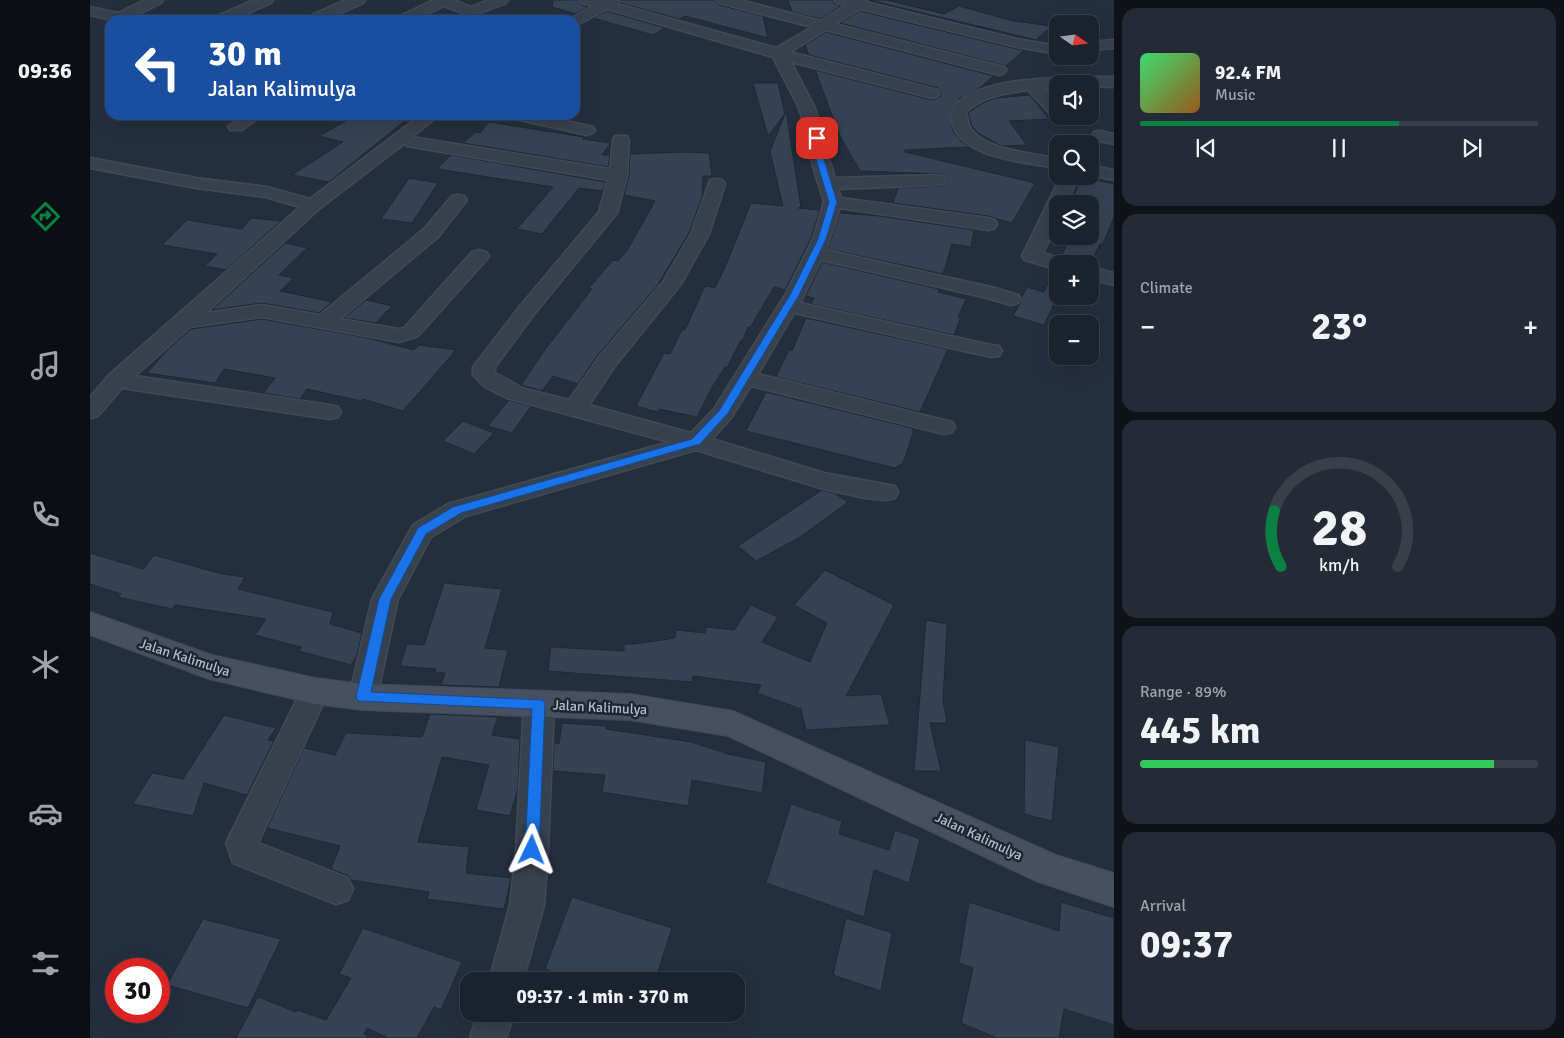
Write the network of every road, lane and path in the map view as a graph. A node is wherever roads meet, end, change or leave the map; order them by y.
1 (156, 0) edge
2 (266, 0) edge
3 (358, 0) edge
4 (442, 0) edge
5 (501, 0) edge
6 (586, 0) edge
7 (724, 0) edge
8 (839, 0) edge
9 (610, 2) edge
10 (858, 2) edge
11 (90, 11) edge
12 (107, 15) edge
13 (131, 15) edge
14 (232, 15) edge
15 (324, 15) edge
16 (413, 15) edge
17 (472, 15) edge
18 (476, 15) edge
19 (580, 19) edge
20 (821, 26) junction
21 (1114, 44) edge
22 (1099, 45) edge
23 (1049, 48) edge
24 (779, 53) junction
25 (999, 70) dead end
26 (1114, 82) edge
27 (1032, 86) junction
28 (932, 93) dead end
29 (1049, 104) edge
30 (246, 120) edge
31 (424, 120) edge
32 (540, 120) edge
33 (236, 126) dead end
34 (587, 130) dead end
35 (620, 140) dead end
36 (414, 142) dead end
37 (1049, 161) edge
38 (90, 163) edge
39 (1099, 172) edge
40 (1114, 175) edge
41 (618, 176) junction
42 (936, 180) dead end
43 (716, 184) dead end
44 (1066, 185) edge
45 (830, 193) junction
46 (458, 200) dead end
47 (313, 205) junction
48 (988, 224) dead end
49 (815, 253) junction
50 (479, 256) dead end
51 (1049, 261) edge
52 (1099, 275) edge
53 (1114, 279) edge
54 (1011, 299) dead end
55 (788, 306) junction
56 (184, 322) junction
57 (324, 322) junction
58 (991, 350) dead end
59 (746, 378) junction
60 (117, 380) junction
61 (575, 408) junction
62 (90, 411) edge
63 (330, 412) dead end
64 (944, 427) dead end
65 (696, 442) junction
66 (886, 492) dead end
67 (90, 623) edge
68 (315, 691) junction
69 (363, 697) junction
70 (539, 704) junction
71 (336, 889) dead end
72 (1114, 890) edge
73 (508, 972) edge
74 (493, 1022) edge
75 (488, 1038) edge

1 - 13 street
2 - 14 street
3 - 15 street
4 - 16 street
4 - 17 street
5 - 18 street
6 - 9 street
7 - 20 street
8 - 10 street
9 - 19 street
9 - 24 street
10 - 20 street
10 - 23 street
11 - 12 street
20 - 24 street
20 - 25 street
21 - 22 street
24 - 28 street
24 - 45 street
26 - 27 street
27 - 29 street
27 - 37 street
30 - 33 street
31 - 47 street
32 - 34 street
35 - 41 street
36 - 41 street
38 - 47 street
39 - 40 street
41 - 61 street
42 - 45 street
43 - 61 street
44 - 51 street
45 - 48 street
45 - 49 street
46 - 57 street
47 - 56 street
49 - 54 street
49 - 55 street
50 - 57 street
52 - 53 street
55 - 58 street
55 - 59 street
56 - 57 street
56 - 60 street
59 - 64 street
59 - 65 street
60 - 62 street
60 - 63 street
61 - 65 street
65 - 66 street
65 - 69 street
67 - 68 street, Jalan Kalimulya
68 - 69 street, Jalan Kalimulya
68 - 71 street
69 - 70 street, Jalan Kalimulya
70 - 72 street, Jalan Kalimulya
70 - 73 street
74 - 75 street

